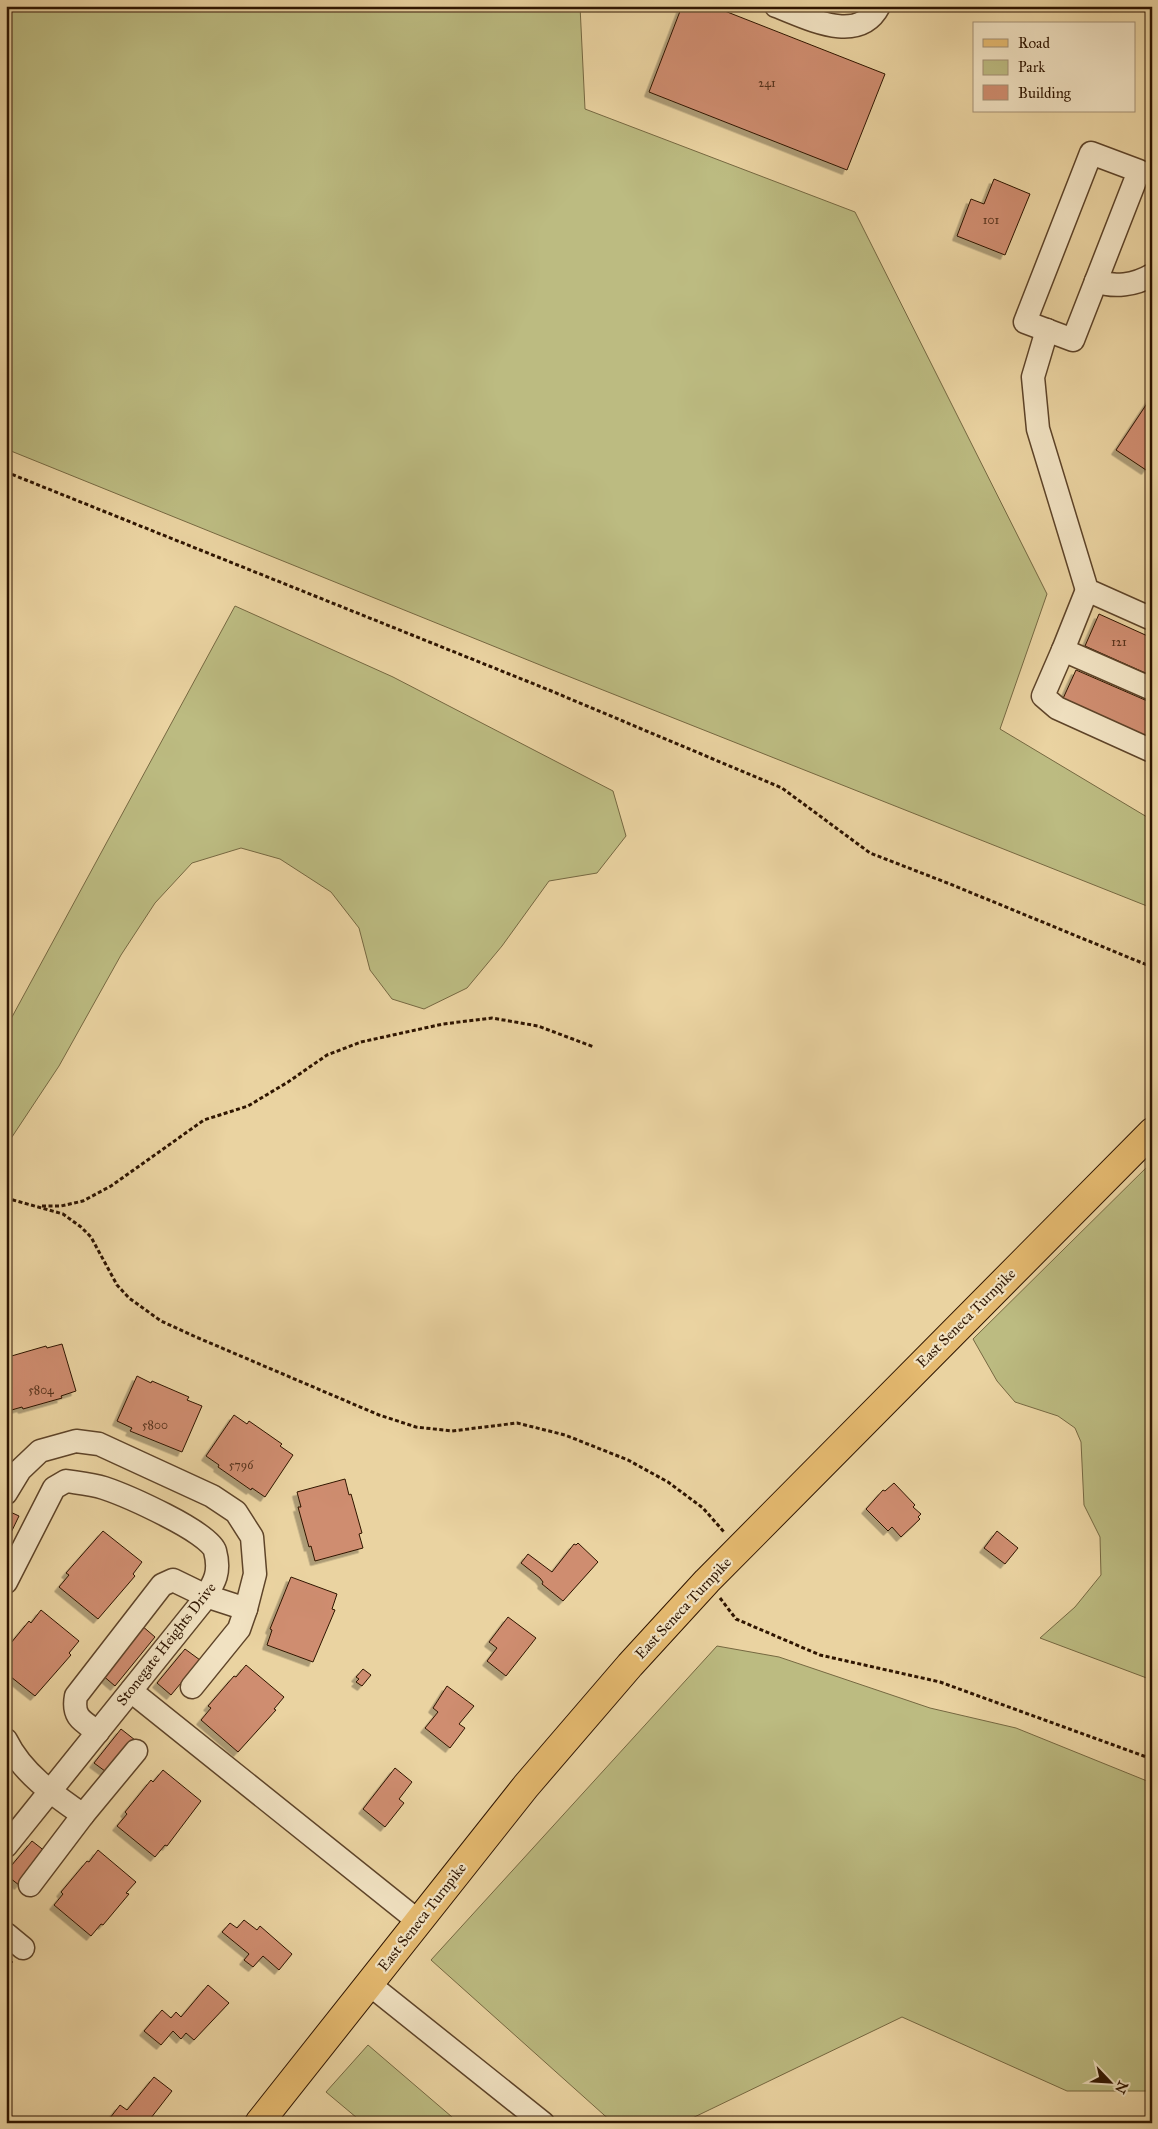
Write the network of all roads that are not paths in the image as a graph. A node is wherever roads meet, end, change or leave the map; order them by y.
1 (776, 6) edge
2 (879, 6) edge
3 (1152, 274) edge
4 (1096, 281) junction
5 (1047, 330) junction
6 (1087, 590) junction
7 (1152, 619) edge
8 (1063, 650) junction
9 (1152, 689) edge
10 (1152, 751) edge
11 (1152, 1132) edge
12 (49, 1449) junction
13 (61, 1484) junction
14 (6, 1493) edge
15 (6, 1582) edge
16 (206, 1596) junction
17 (246, 1609) junction
18 (192, 1687) dead end
19 (131, 1691) junction
20 (98, 1732) junction
21 (6, 1740) edge
22 (136, 1751) dead end
23 (49, 1792) junction
24 (83, 1815) junction
25 (6, 1846) edge
26 (30, 1885) dead end
27 (418, 1921) junction
28 (369, 1984) junction
29 (259, 2123) edge
30 (543, 2123) edge

1 - 2 street
3 - 4 street
4 - 5 street
4 - 5 street
5 - 6 street
6 - 7 street
6 - 8 street
8 - 9 street
8 - 10 street
11 - 27 main road, East Seneca Turnpike
12 - 13 street
12 - 14 street
12 - 17 street
13 - 15 street
13 - 16 street, Stonegate Heights Drive
16 - 17 street
16 - 19 street, Stonegate Heights Drive
16 - 20 street
17 - 18 street
19 - 20 street, Stonegate Heights Drive
19 - 27 street
20 - 23 street, Stonegate Heights Drive
21 - 23 street
22 - 24 street
23 - 24 street
23 - 25 street, Stonegate Heights Drive
24 - 26 street
27 - 28 main road, East Seneca Turnpike
28 - 29 main road, East Seneca Turnpike
28 - 30 street

